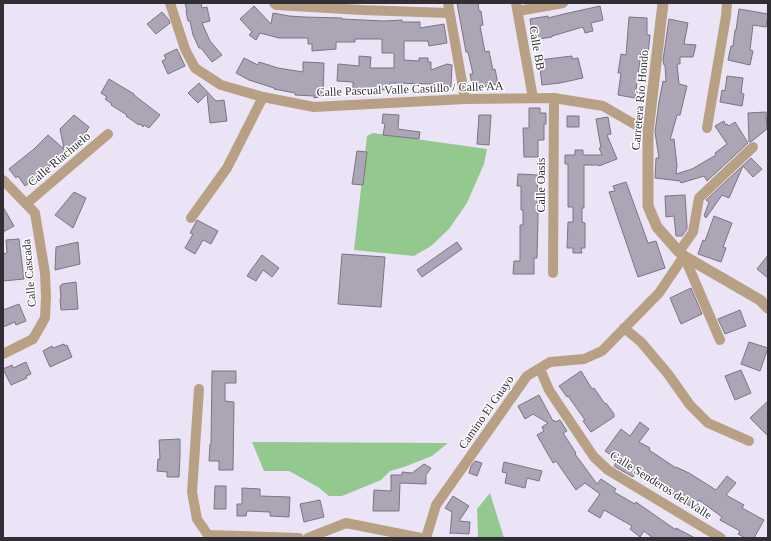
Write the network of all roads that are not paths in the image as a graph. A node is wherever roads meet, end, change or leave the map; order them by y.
1 (170, 3) edge
2 (274, 3) edge
3 (563, 3) edge
4 (663, 3) edge
5 (727, 3) edge
6 (361, 7) edge
7 (517, 7) edge
8 (448, 8) edge
9 (263, 97) junction
10 (532, 98) junction
11 (554, 98) junction
12 (466, 99) junction
13 (707, 128) dead end
14 (648, 132) junction
15 (108, 134) dead end
16 (753, 147) dead end
17 (3, 180) edge
18 (26, 204) junction
19 (191, 218) dead end
20 (682, 254) junction
21 (553, 273) dead end
22 (768, 308) edge
23 (624, 328) junction
24 (720, 340) dead end
25 (3, 354) edge
26 (540, 369) junction
27 (199, 389) dead end
28 (749, 441) dead end
29 (299, 538) edge
30 (308, 538) edge
31 (421, 538) edge
32 (426, 538) edge
33 (721, 538) edge

1 - 9 street, Calle Pascual Valle Castillo / Calle AA
2 - 6 street
3 - 7 street
4 - 14 street, Carretera Río Hondo
5 - 13 street
6 - 8 street
7 - 10 street, Calle BB
8 - 12 street
9 - 12 street, Calle Pascual Valle Castillo / Calle AA
9 - 19 street
10 - 11 street, Calle Pascual Valle Castillo / Calle AA
10 - 12 street, Calle Pascual Valle Castillo / Calle AA
11 - 14 street, Calle Pascual Valle Castillo / Calle AA
11 - 21 street, Calle Oasis
14 - 20 street, Carretera Río Hondo
15 - 18 street, Calle Riachuelo
16 - 20 street, Camino El Guayo
17 - 18 street, Calle Cascada
18 - 25 street, Calle Cascada
20 - 22 street, Carretera Río Hondo
20 - 23 street, Camino El Guayo
20 - 24 street
23 - 26 street, Camino El Guayo
23 - 28 street
26 - 32 street, Camino El Guayo
26 - 33 street, Calle Senderos del Valle
27 - 29 street
30 - 31 street

